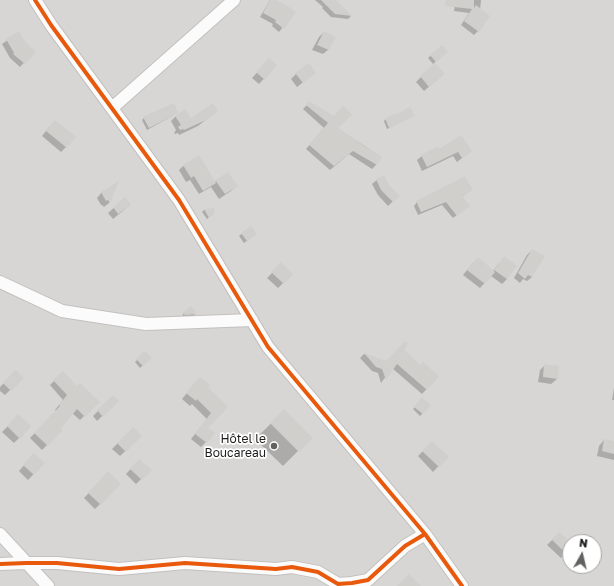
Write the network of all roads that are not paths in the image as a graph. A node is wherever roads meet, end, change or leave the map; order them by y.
1 (35, 0) edge
2 (234, 0) edge
3 (112, 108) junction
4 (0, 282) edge
5 (252, 320) junction
6 (0, 534) edge
7 (425, 534) junction
8 (26, 563) junction
9 (0, 564) edge
10 (48, 586) edge
11 (462, 586) edge

1 - 3 street
2 - 3 street
3 - 5 street
4 - 5 street
5 - 7 street
6 - 8 street
7 - 8 street
7 - 11 street
8 - 9 street
8 - 10 street

